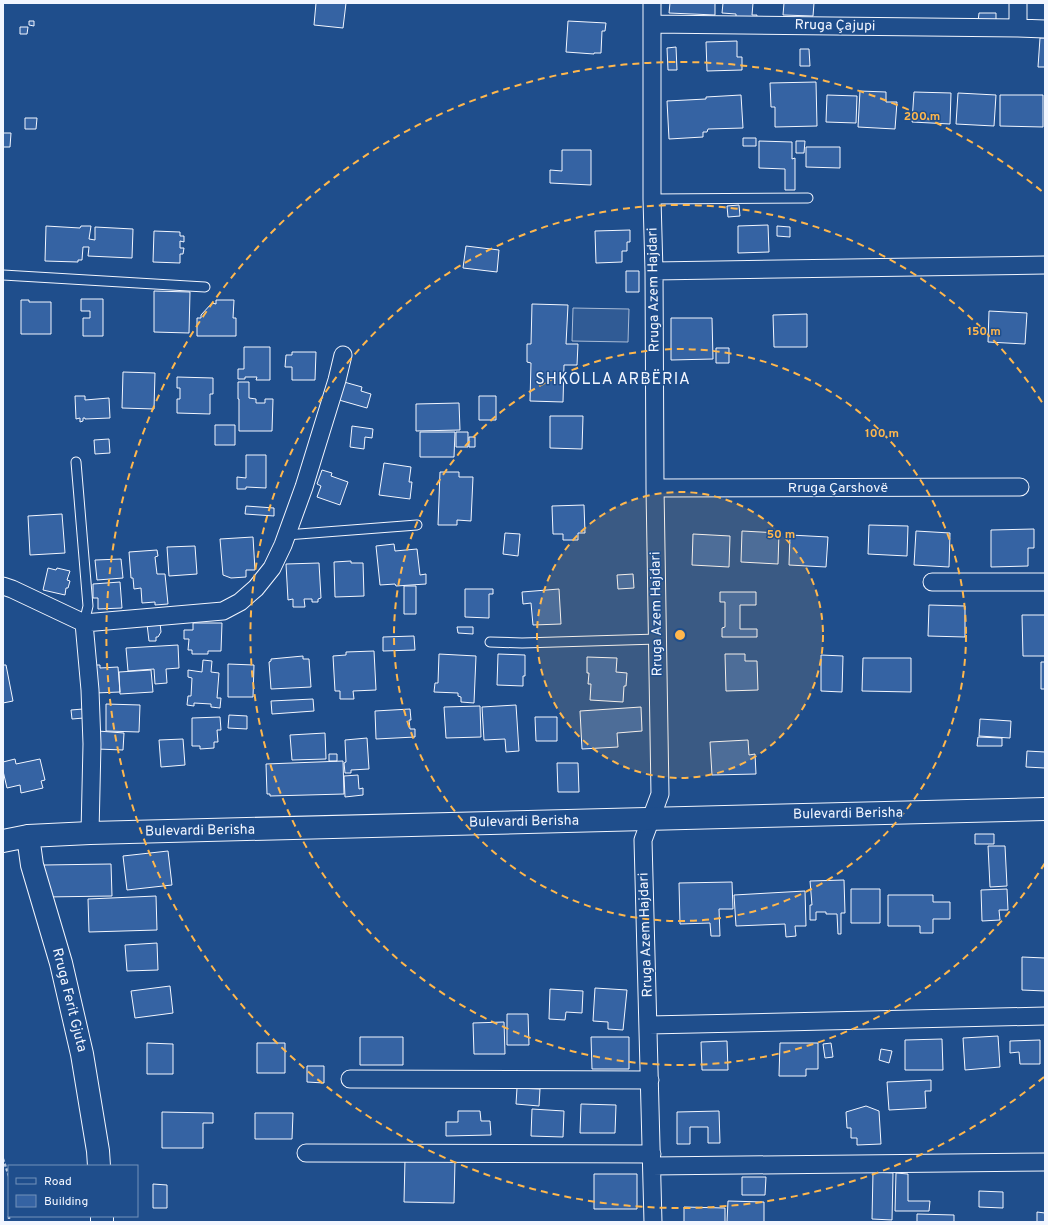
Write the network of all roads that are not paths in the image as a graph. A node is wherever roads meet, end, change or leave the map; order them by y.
1 (652, 3) edge
2 (1018, 3) edge
3 (652, 24) junction
4 (1018, 28) junction
5 (1045, 29) edge
6 (808, 198) dead end
7 (652, 199) junction
8 (1045, 265) edge
9 (654, 271) junction
10 (3, 276) edge
11 (205, 287) dead end
12 (343, 355) dead end
13 (76, 462) dead end
14 (1020, 487) dead end
15 (655, 488) junction
16 (417, 525) dead end
17 (286, 535) junction
18 (932, 582) dead end
19 (1045, 582) edge
20 (3, 586) edge
21 (84, 623) junction
22 (658, 639) junction
23 (490, 642) dead end
24 (1045, 809) edge
25 (651, 819) junction
26 (3, 827) edge
27 (90, 834) junction
28 (28, 836) junction
29 (3, 841) edge
30 (1045, 1016) edge
31 (648, 1025) junction
32 (350, 1079) dead end
33 (650, 1080) junction
34 (306, 1153) dead end
35 (652, 1160) junction
36 (1045, 1162) edge
37 (99, 1165) edge
38 (653, 1222) edge

1 - 3 street, Rruga Azem Hajdari
2 - 4 street
3 - 4 street, Rruga Çajupi
3 - 7 street, Rruga Azem Hajdari
4 - 5 street, Rruga Çajupi
6 - 7 lane
7 - 9 street, Rruga Azem Hajdari
8 - 9 street
9 - 15 street, Rruga Azem Hajdari
10 - 11 lane
12 - 17 street
13 - 21 lane
14 - 15 street, Rruga Çarshovë
15 - 22 street, Rruga Azem Hajdari
16 - 17 lane
17 - 21 street
18 - 19 street
20 - 21 street
21 - 27 street
22 - 23 lane
22 - 25 street, Rruga Azem Hajdari
24 - 25 main road, Bulevardi Berisha
25 - 27 main road, Bulevardi Berisha
25 - 31 street, Rruga Azem Hajdari
26 - 28 main road
27 - 28 main road, Bulevardi Berisha
28 - 29 main road, Bulevardi Berisha
28 - 37 main road, Rruga Ferit Gjuta
30 - 31 street
31 - 33 street, Rruga Azem Hajdari
32 - 33 street
33 - 35 street, Rruga Azem Hajdari
34 - 35 street
35 - 36 street
35 - 38 street, Rruga Azem Hajdari

